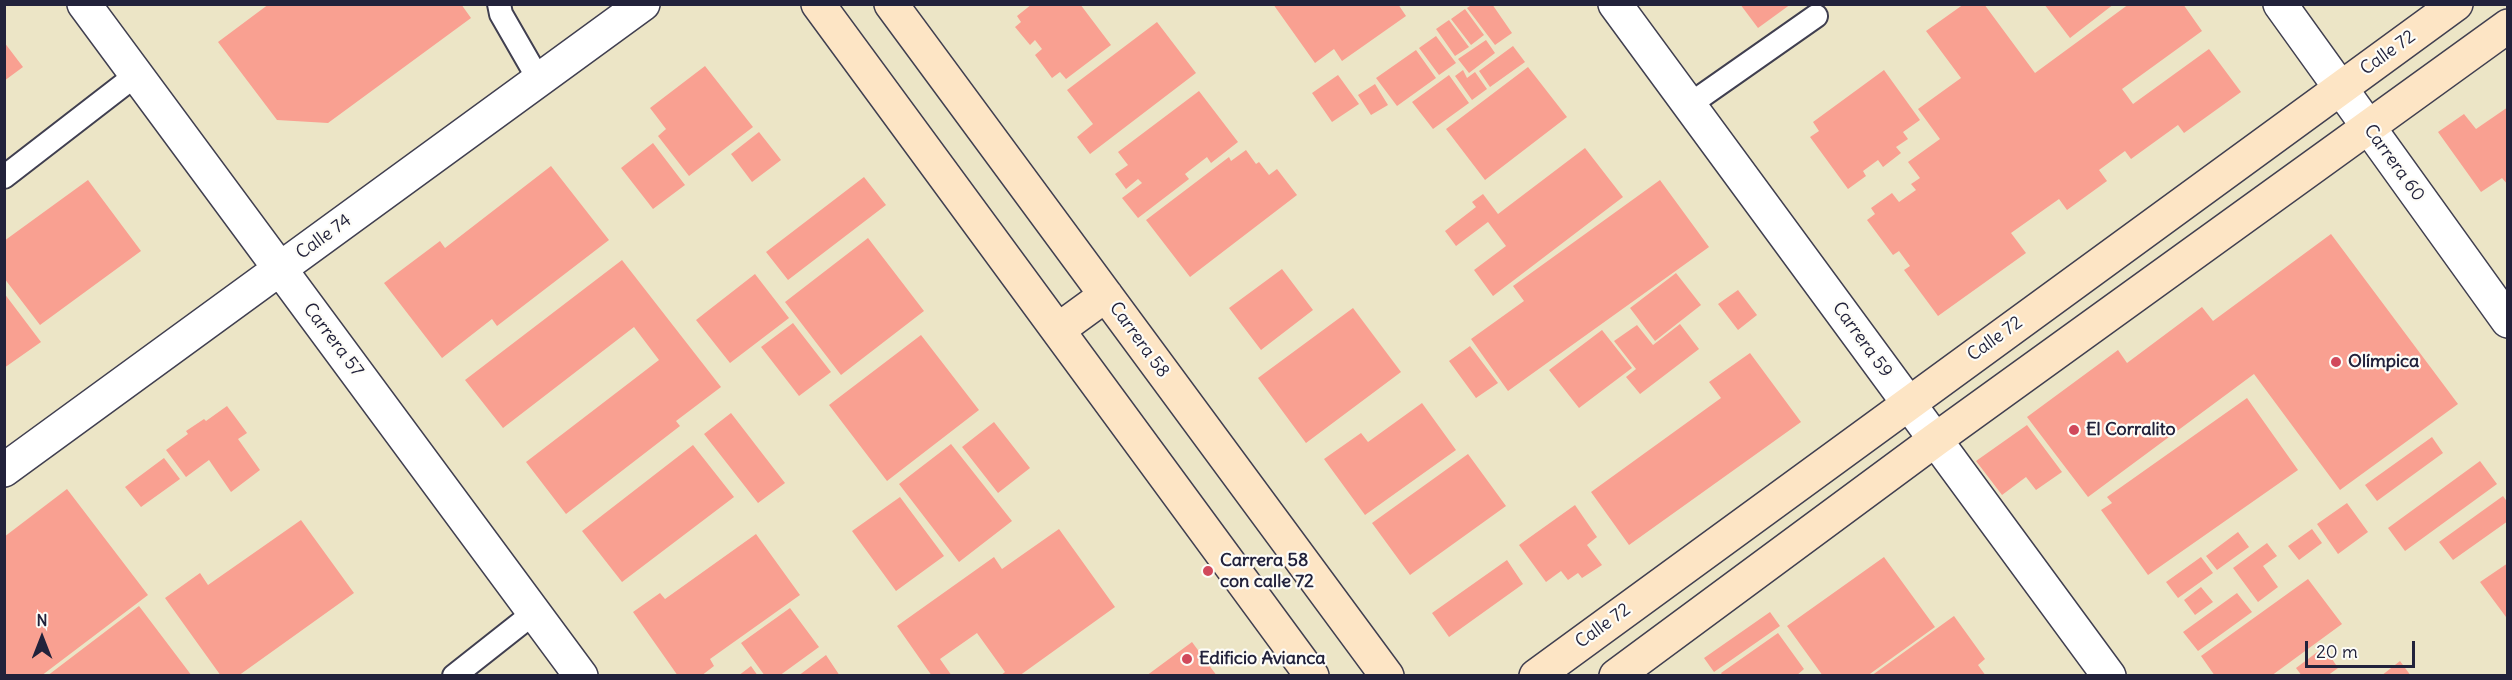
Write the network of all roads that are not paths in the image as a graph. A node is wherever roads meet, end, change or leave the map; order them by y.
1 (84, 4) edge
2 (499, 4) edge
3 (643, 4) edge
4 (818, 4) edge
5 (891, 4) edge
6 (1615, 4) edge
7 (2280, 4) edge
8 (2456, 4) edge
9 (1816, 16) dead end
10 (2508, 26) edge
11 (136, 75) junction
12 (539, 80) junction
13 (2340, 89) junction
14 (1689, 105) junction
15 (2367, 126) junction
16 (4, 177) edge
17 (280, 269) junction
18 (1106, 295) junction
19 (2508, 321) edge
20 (1058, 330) junction
21 (1908, 402) junction
22 (1935, 441) junction
23 (4, 470) edge
24 (535, 612) junction
25 (454, 675) edge
26 (581, 675) edge
27 (1312, 675) edge
28 (1387, 675) edge
29 (1536, 675) edge
30 (1616, 675) edge
31 (2109, 675) edge

1 - 11 street, Carrera 57
2 - 12 lane
3 - 12 street, Calle 74
4 - 20 main road
5 - 18 main road, Carrera 58
6 - 14 street, Carrera 59
7 - 13 street, Carrera 60
8 - 13 main road, Calle 72
9 - 14 lane
10 - 15 main road
11 - 16 lane
11 - 17 street, Carrera 57
12 - 17 street, Calle 74
13 - 15 street, Carrera 60
13 - 21 main road, Calle 72
14 - 21 street, Carrera 59
15 - 19 street, Carrera 60
15 - 22 main road
17 - 23 street, Calle 74
17 - 24 street, Carrera 57
18 - 20 main road
18 - 28 main road, Carrera 58
20 - 27 main road
21 - 22 street, Carrera 59
21 - 29 main road, Calle 72
22 - 30 main road
22 - 31 street, Carrera 59
24 - 25 lane
24 - 26 street, Carrera 57

